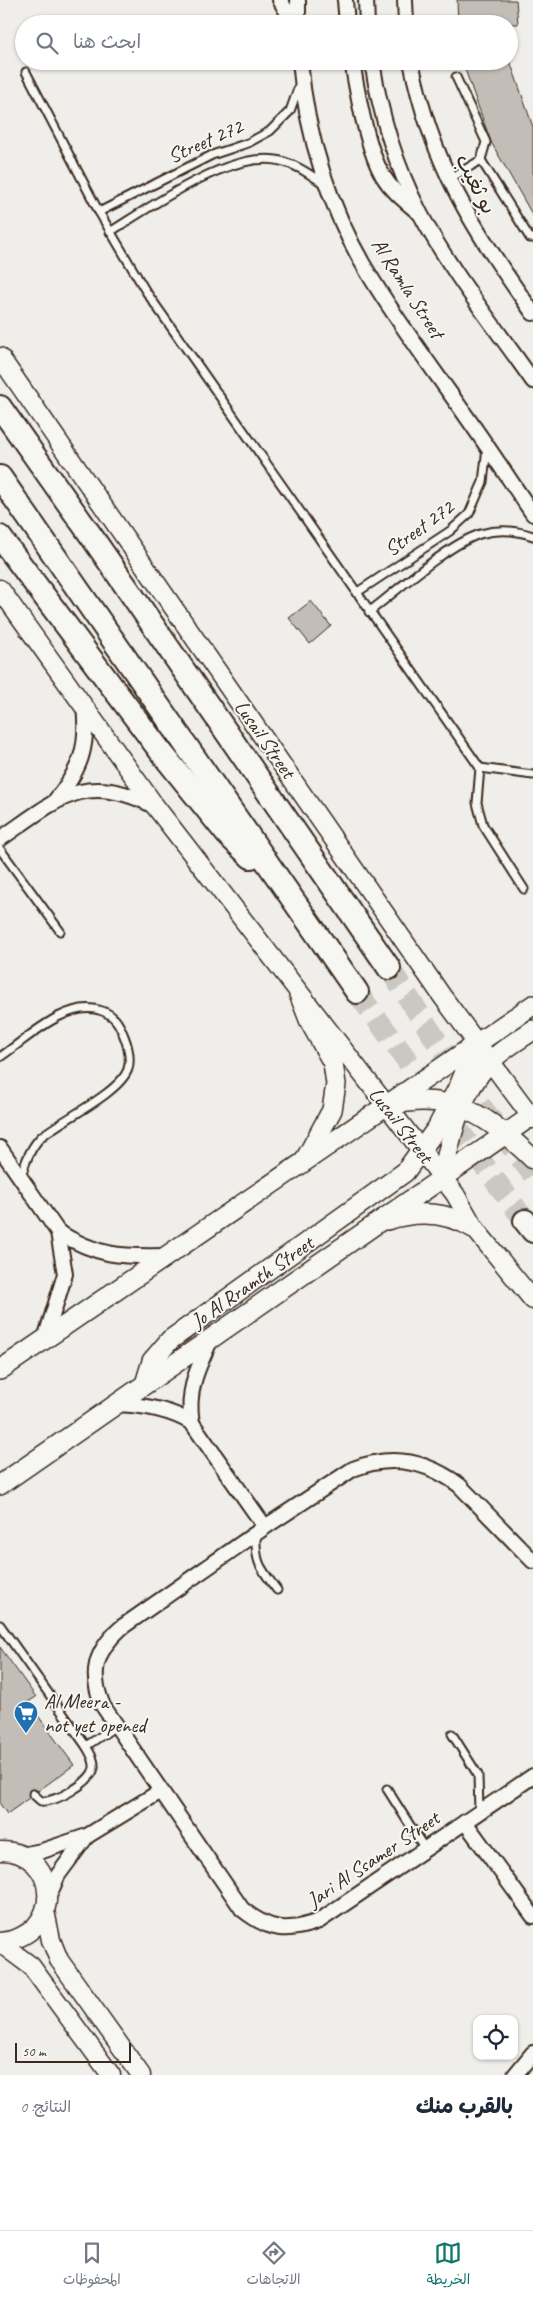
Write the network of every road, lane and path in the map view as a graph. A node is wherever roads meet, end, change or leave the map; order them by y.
1 (280, 0) edge
2 (298, 0) edge
3 (346, 0) edge
4 (366, 0) edge
5 (404, 0) edge
6 (289, 15) edge
7 (298, 15) edge
8 (347, 15) edge
9 (367, 15) edge
10 (405, 15) edge
11 (301, 70) edge
12 (354, 70) edge
13 (373, 70) edge
14 (414, 70) edge
15 (26, 72) dead end
16 (456, 77) dead end
17 (302, 79) junction
18 (481, 160) junction
19 (449, 179) junction
20 (328, 186) junction
21 (99, 212) junction
22 (420, 214) junction
23 (110, 232) junction
24 (533, 238) edge
25 (533, 313) edge
26 (0, 357) edge
27 (533, 381) edge
28 (0, 407) edge
29 (487, 446) junction
30 (0, 477) edge
31 (533, 514) edge
32 (533, 536) edge
33 (0, 538) edge
34 (0, 589) edge
35 (356, 593) junction
36 (369, 612) junction
37 (84, 707) junction
38 (480, 768) junction
39 (533, 775) edge
40 (54, 802) junction
41 (155, 806) junction
42 (0, 839) edge
43 (0, 849) edge
44 (275, 875) junction
45 (524, 889) dead end
46 (60, 931) dead end
47 (389, 968) tunnel mouth
48 (358, 992) tunnel mouth
49 (300, 994) junction
50 (533, 1004) edge
51 (533, 1030) edge
52 (477, 1043) junction
53 (0, 1057) edge
54 (490, 1062) junction
55 (455, 1105) junction
56 (386, 1106) junction
57 (532, 1117) edge
58 (506, 1134) junction
59 (0, 1148) edge
60 (421, 1151) junction
61 (533, 1159) edge
62 (304, 1162) junction
63 (21, 1177) junction
64 (442, 1178) junction
65 (376, 1223) junction
66 (475, 1229) junction
67 (58, 1232) junction
68 (165, 1256) junction
69 (533, 1300) edge
70 (212, 1336) junction
71 (45, 1339) junction
72 (0, 1370) edge
73 (145, 1384) junction
74 (117, 1404) junction
75 (192, 1423) junction
76 (0, 1485) edge
77 (261, 1530) junction
78 (533, 1561) edge
79 (277, 1590) dead end
80 (0, 1625) edge
81 (116, 1726) junction
82 (452, 1734) dead end
83 (86, 1746) junction
84 (533, 1776) edge
85 (387, 1789) dead end
86 (161, 1791) junction
87 (33, 1794) dead end
88 (480, 1812) junction
89 (465, 1822) junction
90 (87, 1836) junction
91 (425, 1848) junction
92 (0, 1851) edge
93 (21, 1855) junction
94 (46, 1905) junction
95 (533, 1916) edge
96 (0, 1943) edge
97 (533, 2054) edge
98 (111, 2075) edge
99 (141, 2075) edge
100 (515, 2075) edge

1 - 6 street
2 - 7 street
3 - 8 street
4 - 9 street
5 - 10 street
11 - 17 street, Al Ramla Street
12 - 22 street
13 - 22 street
14 - 19 street, بو ثغيب
15 - 21 lane
16 - 18 lane
17 - 20 street, Al Ramla Street
17 - 21 lane, Street 272
18 - 19 lane
18 - 24 lane
19 - 25 street, بو ثغيب
20 - 23 lane, Street 272
20 - 29 street, Al Ramla Street
21 - 23 lane
22 - 27 street
23 - 35 lane
26 - 52 street, Lusail Street
28 - 47 highway, Lusail Street
29 - 31 street, Al Ramla Street
29 - 35 lane, Street 272
30 - 44 highway
32 - 36 lane, Street 272
33 - 44 highway
34 - 37 street, Lusail Street
35 - 36 lane
36 - 38 lane
37 - 40 street
37 - 41 street, Lusail Street
38 - 39 lane
38 - 45 lane
40 - 41 street
40 - 42 street
41 - 49 street, Lusail Street
43 - 46 lane
44 - 48 highway
49 - 56 street, Lusail Street
49 - 62 main road
50 - 52 main road
51 - 54 main road
52 - 54 street, Lusail Street
52 - 55 main road
52 - 56 main road
53 - 63 lane
54 - 55 main road
54 - 57 street, Lusail Street
55 - 56 main road
55 - 58 main road
55 - 60 main road
55 - 64 main road
56 - 60 street, Lusail Street
56 - 62 main road
57 - 58 main road, Jo Al Rramth Street
58 - 61 main road
58 - 64 main road, Jo Al Rramth Street
59 - 63 street
60 - 64 street, Lusail Street
60 - 73 main road
62 - 68 main road
63 - 67 street
64 - 65 main road, Jo Al Rramth Street
64 - 66 street, Lusail Street
65 - 66 main road
65 - 70 main road, Jo Al Rramth Street
66 - 69 street, Lusail Street
67 - 68 street
67 - 71 street
68 - 71 main road
70 - 73 main road, Jo Al Rramth Street
70 - 75 street
71 - 72 main road
73 - 74 main road, Jo Al Rramth Street
74 - 75 street
74 - 76 main road, Jo Al Rramth Street
75 - 77 street
77 - 78 street, Jari Al Ssamer Street
77 - 79 lane
77 - 81 street, Jari Al Ssamer Street
80 - 83 lane
81 - 83 lane
81 - 86 street, Jari Al Ssamer Street
82 - 88 lane
83 - 87 lane
84 - 88 street, Jari Al Ssamer Street
85 - 91 lane
86 - 90 street
86 - 91 street, Jari Al Ssamer Street
88 - 89 street, Jari Al Ssamer Street
89 - 91 street, Jari Al Ssamer Street
89 - 95 street, Jari Al Ssamer Street
90 - 93 street
90 - 94 street
92 - 93 street
93 - 94 street
94 - 96 street
94 - 99 street
96 - 98 street
97 - 100 street

